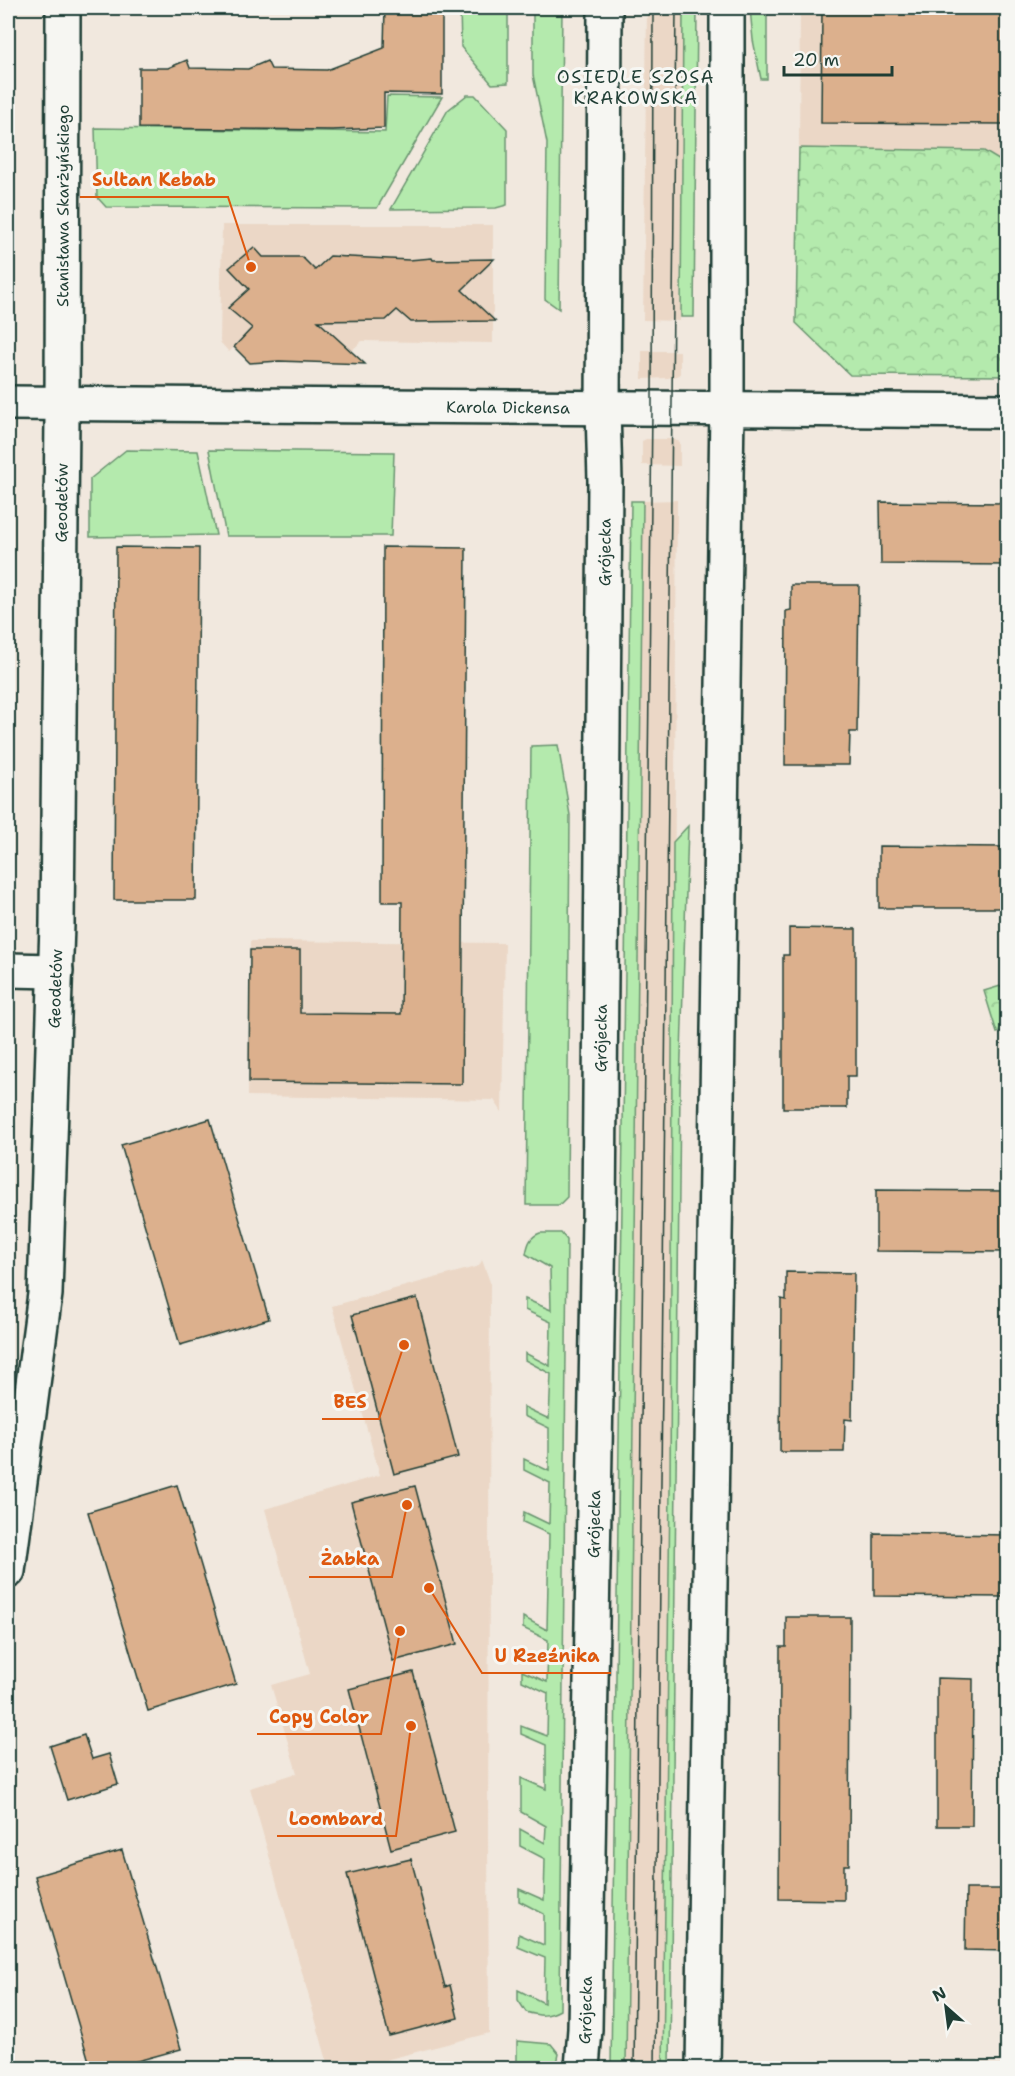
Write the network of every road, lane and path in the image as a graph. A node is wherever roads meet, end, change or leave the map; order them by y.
1 (63, 8) edge
2 (605, 8) edge
3 (728, 8) edge
4 (8, 403) edge
5 (61, 405) junction
6 (727, 409) junction
7 (603, 410) junction
8 (1008, 411) edge
9 (8, 970) edge
10 (56, 971) junction
11 (8, 1571) edge
12 (582, 2068) edge
13 (703, 2068) edge

1 - 5 main road, Stanisława Skarżyńskiego
2 - 7 main road, Grójecka
3 - 6 main road
4 - 5 main road, Karola Dickensa
5 - 7 main road, Karola Dickensa
5 - 10 main road, Geodetów
6 - 7 main road, Karola Dickensa
6 - 8 main road, Karola Dickensa
6 - 13 main road
7 - 12 main road, Grójecka
9 - 10 main road
10 - 11 main road, Geodetów

